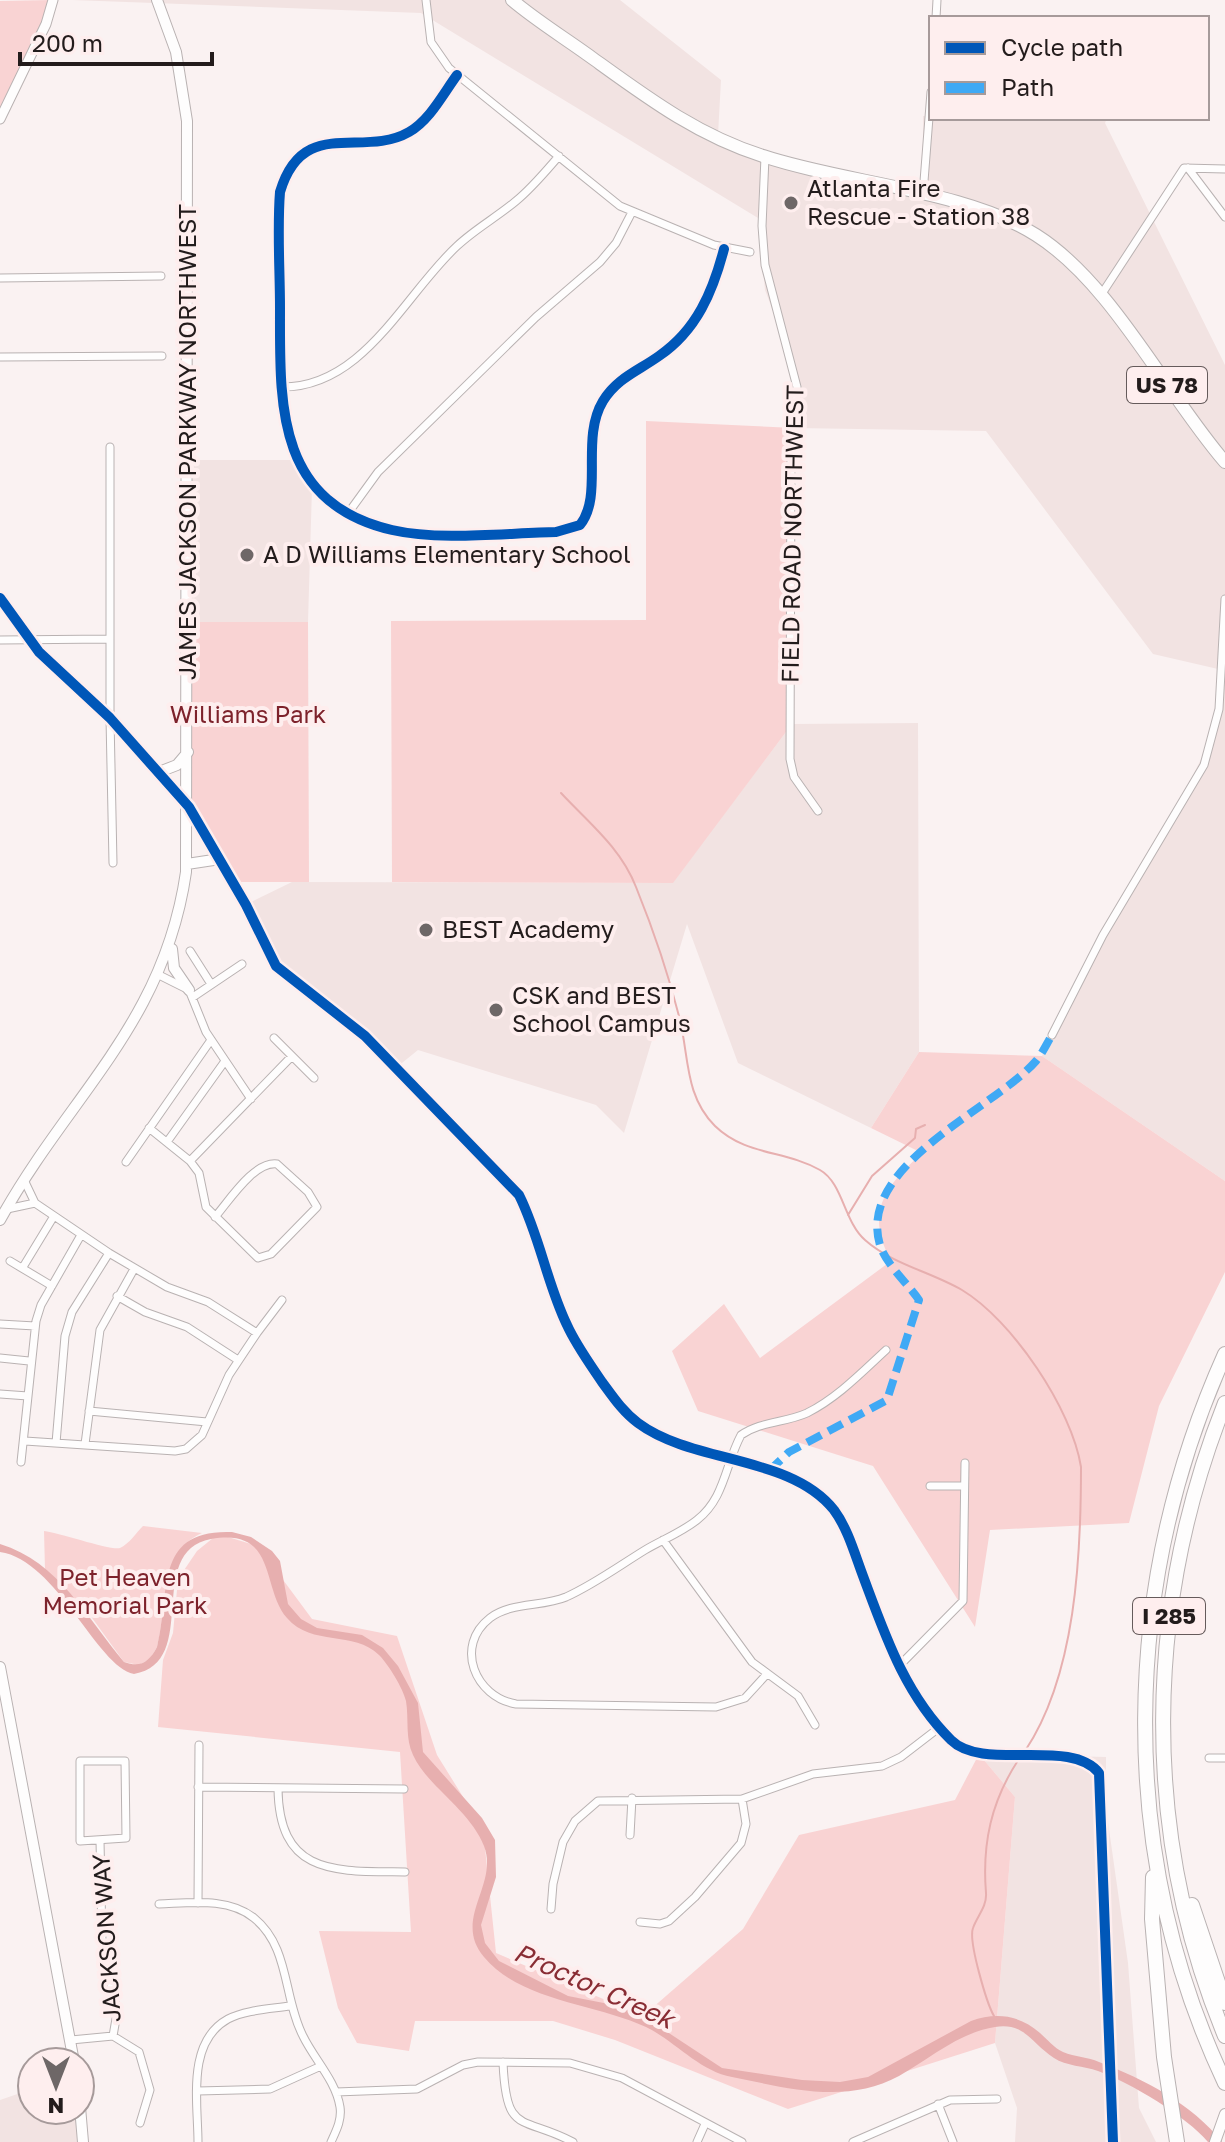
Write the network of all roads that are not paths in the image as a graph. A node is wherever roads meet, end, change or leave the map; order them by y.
1 (53, 0) edge
2 (157, 0) edge
3 (426, 0) edge
4 (512, 0) edge
5 (457, 75) junction
6 (929, 118) edge
7 (0, 119) edge
8 (559, 156) junction
9 (765, 157) junction
10 (1188, 168) junction
11 (1225, 169) edge
12 (923, 195) junction
13 (632, 212) junction
14 (1225, 217) edge
15 (724, 249) junction
16 (750, 252) dead end
17 (161, 276) dead end
18 (0, 278) edge
19 (1100, 297) junction
20 (162, 356) dead end
21 (0, 357) edge
22 (280, 387) junction
23 (110, 447) dead end
24 (1222, 460) edge
25 (349, 512) junction
26 (0, 598) edge
27 (1225, 599) edge
28 (28, 639) junction
29 (110, 639) junction
30 (0, 640) edge
31 (110, 718) junction
32 (188, 752) junction
33 (159, 772) junction
34 (189, 807) junction
35 (818, 811) dead end
36 (220, 859) junction
37 (113, 863) dead end
38 (187, 864) junction
39 (172, 941) junction
40 (190, 951) dead end
41 (242, 964) dead end
42 (159, 975) junction
43 (211, 984) junction
44 (191, 994) junction
45 (1052, 1035) dead end
46 (274, 1038) dead end
47 (211, 1040) junction
48 (292, 1056) junction
49 (225, 1061) junction
50 (314, 1078) dead end
51 (251, 1099) junction
52 (149, 1128) junction
53 (167, 1142) junction
54 (190, 1161) junction
55 (126, 1162) dead end
56 (25, 1182) junction
57 (35, 1203) junction
58 (7, 1209) junction
59 (54, 1216) junction
60 (215, 1217) junction
61 (0, 1220) edge
62 (81, 1235) junction
63 (109, 1253) junction
64 (10, 1261) dead end
65 (23, 1267) junction
66 (134, 1269) junction
67 (52, 1286) junction
68 (117, 1296) junction
69 (282, 1300) dead end
70 (0, 1324) edge
71 (35, 1326) junction
72 (257, 1333) junction
73 (886, 1350) dead end
74 (1225, 1354) edge
75 (0, 1358) edge
76 (238, 1360) junction
77 (29, 1361) junction
78 (0, 1394) edge
79 (28, 1396) junction
80 (1225, 1403) edge
81 (89, 1411) junction
82 (207, 1422) junction
83 (25, 1441) junction
84 (56, 1443) junction
85 (85, 1444) junction
86 (730, 1459) junction
87 (21, 1462) dead end
88 (965, 1463) dead end
89 (930, 1486) dead end
90 (964, 1486) junction
91 (663, 1540) junction
92 (0, 1667) edge
93 (898, 1667) junction
94 (766, 1675) junction
95 (815, 1725) dead end
96 (940, 1727) junction
97 (199, 1745) dead end
98 (1209, 1758) dead end
99 (1225, 1758) edge
100 (198, 1787) junction
101 (278, 1788) junction
102 (404, 1789) dead end
103 (632, 1798) junction
104 (742, 1799) junction
105 (630, 1835) dead end
106 (1171, 1837) junction
107 (100, 1840) junction
108 (1155, 1857) junction
109 (405, 1872) dead end
110 (198, 1903) junction
111 (159, 1904) dead end
112 (551, 1909) dead end
113 (640, 1922) dead end
114 (1225, 2003) edge
115 (290, 2006) junction
116 (113, 2036) junction
117 (1225, 2036) edge
118 (71, 2040) junction
119 (72, 2046) edge
120 (503, 2062) junction
121 (321, 2066) junction
122 (1225, 2083) edge
123 (198, 2091) junction
124 (336, 2092) junction
125 (997, 2099) dead end
126 (938, 2104) junction
127 (1225, 2114) edge
128 (140, 2123) dead end
129 (705, 2124) junction
130 (198, 2142) edge
131 (331, 2142) edge
132 (573, 2142) edge
133 (697, 2142) edge
134 (742, 2142) edge
135 (853, 2142) edge
136 (953, 2142) edge
137 (1113, 2142) edge
138 (1177, 2142) edge
139 (1215, 2142) edge

1 - 7 street
2 - 32 main road, JAMES JACKSON PARKWAY NORTHWEST
3 - 5 street
4 - 9 main road, US 78
5 - 8 street
5 - 22 street
6 - 12 street
8 - 13 street
8 - 22 street
9 - 12 main road, US 78
9 - 35 street, FIELD ROAD NORTHWEST
10 - 11 street
10 - 14 street
10 - 19 street
12 - 19 main road, US 78
13 - 15 street
13 - 25 street
15 - 16 street
15 - 25 street
17 - 18 street
19 - 24 main road, US 78
20 - 21 street
22 - 25 street
23 - 29 street
26 - 28 street
27 - 45 street
28 - 29 street
28 - 30 street
28 - 31 street
29 - 31 street
31 - 33 street
31 - 37 street
32 - 33 main road
32 - 34 main road, JAMES JACKSON PARKWAY NORTHWEST
33 - 34 street
34 - 36 street
34 - 38 main road, JAMES JACKSON PARKWAY NORTHWEST
36 - 38 main road
36 - 86 street
38 - 39 main road, JAMES JACKSON PARKWAY NORTHWEST
39 - 42 main road, JAMES JACKSON PARKWAY NORTHWEST
39 - 44 main road
40 - 43 street
41 - 43 street
42 - 44 street
42 - 56 main road, JAMES JACKSON PARKWAY NORTHWEST
43 - 44 street
44 - 47 street
46 - 48 street
47 - 49 street
47 - 52 street
48 - 50 street
48 - 51 street
49 - 51 street
49 - 53 street
51 - 54 street
52 - 53 street
52 - 55 street
53 - 54 street
54 - 60 street
56 - 57 street
56 - 58 main road, JAMES JACKSON PARKWAY NORTHWEST
57 - 58 street
57 - 59 street
58 - 61 main road, JAMES JACKSON PARKWAY NORTHWEST
59 - 62 street
59 - 65 street
60 - 60 street
62 - 63 street
62 - 67 street
63 - 66 street
63 - 84 street
64 - 65 street
65 - 67 street
66 - 68 street
66 - 72 street
67 - 71 street
68 - 76 street
68 - 81 street
69 - 72 street
70 - 71 street
71 - 77 street
72 - 76 street
73 - 86 street
74 - 108 highway, I 285
75 - 77 street
76 - 82 street
77 - 79 street
78 - 79 street
79 - 83 street
80 - 106 highway, I 285
81 - 82 street
81 - 85 street
82 - 85 street
83 - 84 street
83 - 87 street
84 - 85 street
86 - 91 street
86 - 93 street
88 - 90 street
89 - 90 street
90 - 93 street
91 - 94 street
91 - 94 street
92 - 118 main road
93 - 96 street
94 - 95 street
96 - 104 street
96 - 137 street
97 - 100 street
98 - 99 street
100 - 101 street
100 - 110 street
101 - 102 street
101 - 109 street
103 - 104 street
103 - 105 street
103 - 112 street
104 - 113 street
106 - 114 highway
106 - 117 highway, I 285
107 - 107 street, JACKSON WAY
107 - 116 street, JACKSON WAY
108 - 122 highway, I 285
108 - 138 highway
110 - 111 street
110 - 115 street
115 - 121 street
115 - 123 street
116 - 118 street
116 - 128 street
118 - 119 main road
120 - 124 street
120 - 129 street
120 - 132 street
121 - 123 street
121 - 124 street
123 - 130 street
124 - 131 street
125 - 126 street
126 - 135 street
126 - 136 street
127 - 139 main road
129 - 133 street
129 - 134 street

